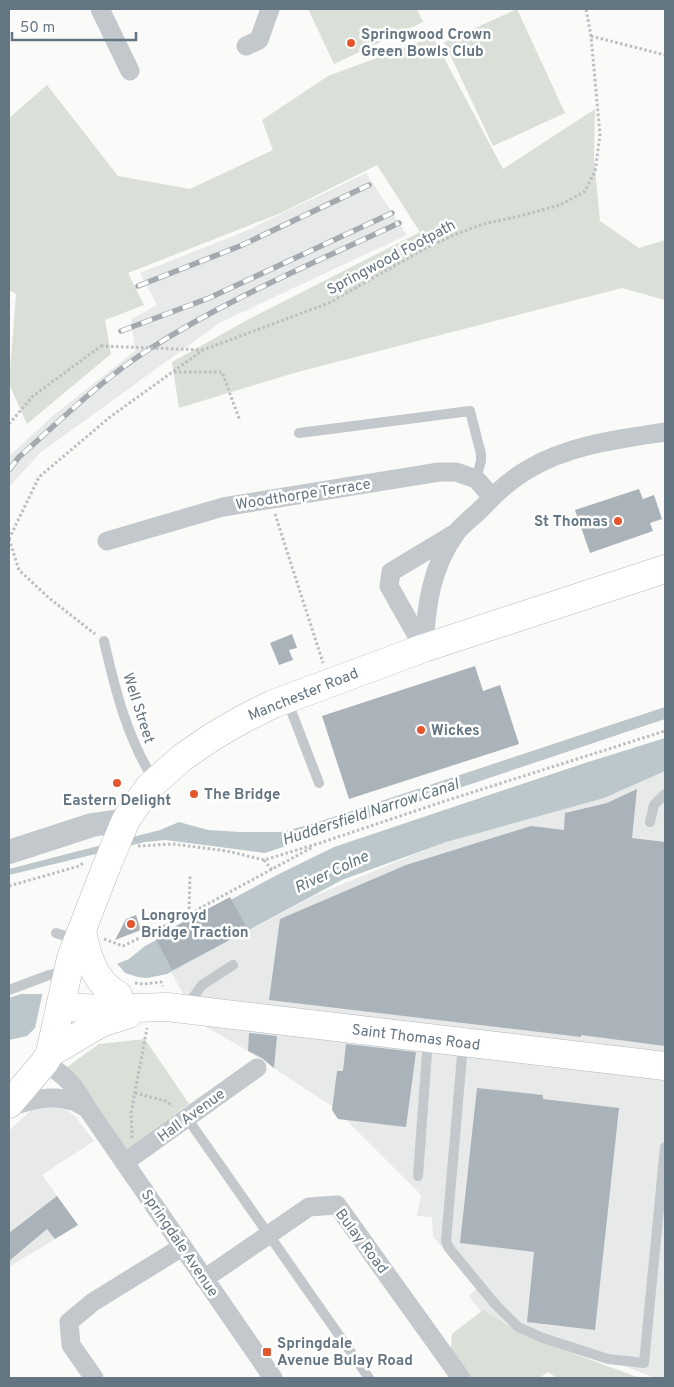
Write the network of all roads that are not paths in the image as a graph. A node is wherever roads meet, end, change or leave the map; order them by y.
1 (100, 9) edge
2 (270, 9) edge
3 (246, 46) dead end
4 (130, 71) dead end
5 (665, 432) edge
6 (298, 433) dead end
7 (476, 478) junction
8 (492, 498) junction
9 (457, 533) junction
10 (108, 541) dead end
11 (665, 569) edge
12 (104, 641) road end
13 (424, 648) junction
14 (287, 699) junction
15 (154, 781) junction
16 (319, 783) dead end
17 (665, 794) edge
18 (650, 822) dead end
19 (124, 824) junction
20 (9, 852) edge
21 (233, 965) dead end
22 (69, 988) junction
23 (9, 990) edge
24 (161, 999) junction
25 (428, 1038) junction
26 (464, 1042) junction
27 (47, 1058) junction
28 (665, 1066) edge
29 (257, 1068) dead end
30 (9, 1106) edge
31 (87, 1108) junction
32 (188, 1118) junction
33 (665, 1147) edge
34 (130, 1159) junction
35 (418, 1176) dead end
36 (662, 1209) edge
37 (269, 1235) junction
38 (182, 1247) junction
39 (204, 1279) junction
40 (94, 1378) edge
41 (273, 1378) edge
42 (369, 1378) edge
43 (460, 1378) edge

1 - 4 street
2 - 3 street
5 - 8 street
6 - 7 lane
7 - 8 street
7 - 10 street, Woodthorpe Terrace
8 - 9 street
9 - 13 street
9 - 13 street
11 - 13 main road, Manchester Road
12 - 15 lane, Well Street
13 - 14 main road, Manchester Road
14 - 15 main road, Manchester Road
14 - 16 lane
15 - 19 main road, Manchester Road
17 - 18 lane
19 - 20 street
19 - 22 main road, Manchester Road, bridge
21 - 24 lane
22 - 23 lane
22 - 24 main road, Saint Thomas Road
22 - 24 main road, Saint Thomas Road
22 - 27 main road
24 - 25 main road, Saint Thomas Road
24 - 27 main road
25 - 26 main road, Saint Thomas Road
25 - 35 lane
26 - 28 main road, Saint Thomas Road
26 - 36 lane
27 - 30 main road
27 - 31 street, Springdale Avenue
29 - 32 street, Hall Avenue
30 - 31 street
31 - 34 street, Springdale Avenue
32 - 34 street, Hall Avenue
32 - 37 lane
33 - 36 lane
34 - 38 street, Springdale Avenue
37 - 39 street, Bulay Road
37 - 42 lane
37 - 43 street, Bulay Road
38 - 39 street, Springdale Avenue
38 - 40 street
39 - 41 street, Springdale Avenue

